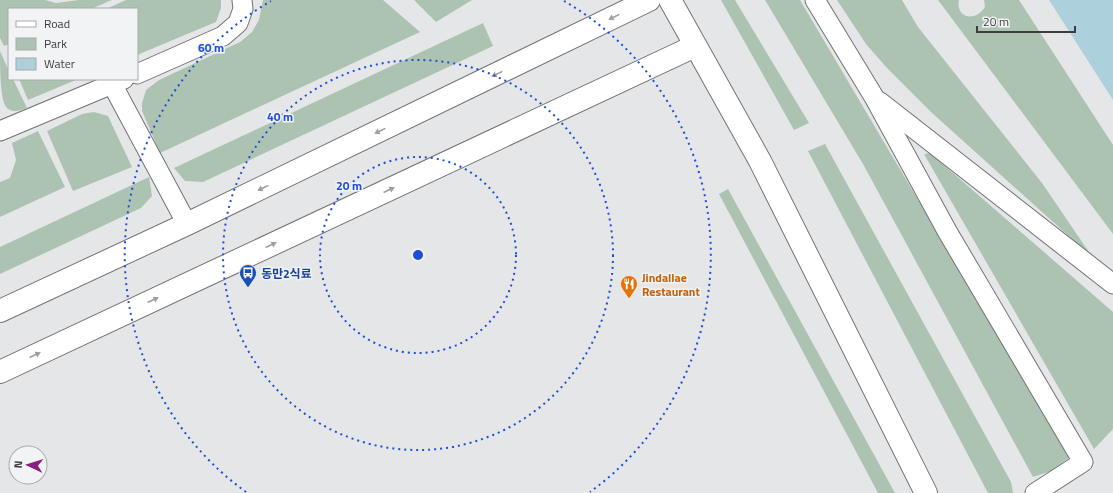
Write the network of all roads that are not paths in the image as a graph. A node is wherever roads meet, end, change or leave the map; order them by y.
1 (242, 0) edge
2 (649, 0) edge
3 (670, 0) edge
4 (816, 0) edge
5 (696, 46) junction
6 (138, 74) edge
7 (118, 82) edge
8 (874, 97) junction
9 (0, 131) edge
10 (188, 224) junction
11 (1113, 284) edge
12 (0, 311) edge
13 (0, 372) edge
14 (926, 493) edge
15 (1034, 493) edge

1 - 6 lane
2 -> 10 main road
3 - 5 main road
4 - 8 lane
13 -> 5 main road
5 - 14 main road
7 - 9 lane
7 - 10 lane
8 - 11 lane
8 - 15 lane
10 - 12 main road

